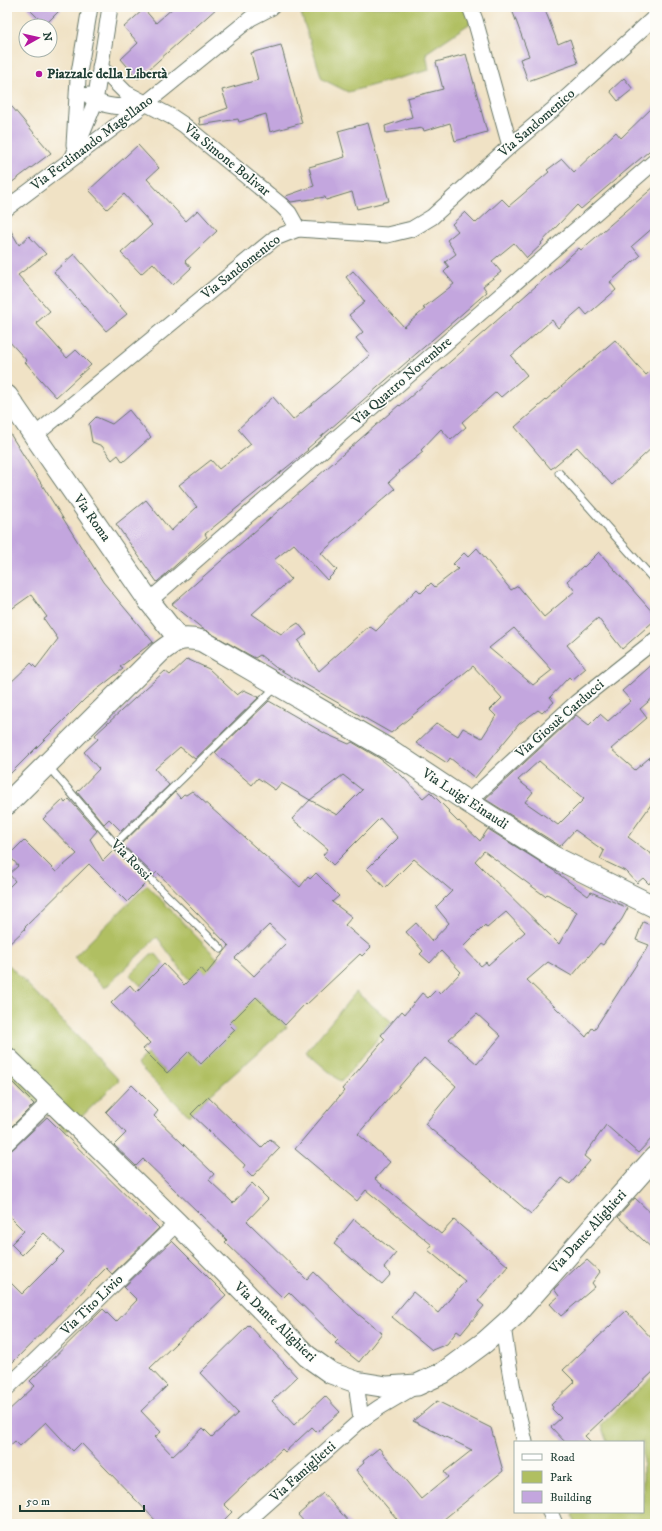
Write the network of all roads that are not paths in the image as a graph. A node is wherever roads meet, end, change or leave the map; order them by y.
1 (90, 7) edge
2 (110, 7) edge
3 (272, 7) edge
4 (470, 7) edge
5 (655, 17) edge
6 (100, 67) junction
7 (78, 79) junction
8 (95, 102) junction
9 (145, 104) junction
10 (510, 146) junction
11 (73, 158) junction
12 (655, 161) edge
13 (7, 208) edge
14 (298, 229) junction
15 (7, 396) edge
16 (34, 436) junction
17 (559, 473) dead end
18 (655, 581) edge
19 (149, 601) junction
20 (179, 639) junction
21 (655, 640) edge
22 (279, 685) junction
23 (48, 765) junction
24 (468, 802) junction
25 (7, 804) edge
26 (115, 844) junction
27 (652, 902) edge
28 (220, 949) dead end
29 (7, 1058) edge
30 (50, 1100) junction
31 (7, 1143) edge
32 (655, 1157) edge
33 (177, 1223) junction
34 (503, 1326) junction
35 (356, 1382) junction
36 (7, 1388) edge
37 (384, 1397) junction
38 (361, 1420) junction
39 (525, 1441) edge
40 (550, 1513) edge
41 (244, 1524) edge
42 (555, 1524) edge

1 - 7 street
2 - 6 street
3 - 9 street, Via Ferdinando Magellano
4 - 10 street
5 - 10 street, Via Sandomenico
6 - 8 street
6 - 9 street, Via Simone Bolivar
7 - 8 street
7 - 11 street
8 - 9 street
8 - 11 street
9 - 11 street, Via Ferdinando Magellano
9 - 14 street, Via Simone Bolivar
10 - 14 street, Via Sandomenico
11 - 13 street, Via Ferdinando Magellano
12 - 19 street, Via Quattro Novembre
14 - 16 street, Via Sandomenico
15 - 16 street, Via Roma
16 - 19 street, Via Roma
17 - 18 lane
19 - 20 street, Via Roma
20 - 22 street, Via Luigi Einaudi
20 - 23 street
21 - 24 street, Via Giosuè Carducci
22 - 24 street, Via Luigi Einaudi
22 - 26 lane
23 - 25 street
23 - 26 lane, Via Rossi
24 - 27 street, Via Luigi Einaudi
26 - 28 lane, Via Rossi
29 - 30 street, Via Dante Alighieri
30 - 31 street
30 - 33 street, Via Dante Alighieri
32 - 34 street, Via Dante Alighieri
33 - 35 street, Via Dante Alighieri
33 - 36 street, Via Tito Livio
34 - 37 street, Via Dante Alighieri
34 - 39 street
35 - 37 street, Via Dante Alighieri
35 - 38 street
37 - 38 street, Via Famiglietti
38 - 41 street, Via Famiglietti
40 - 42 street

